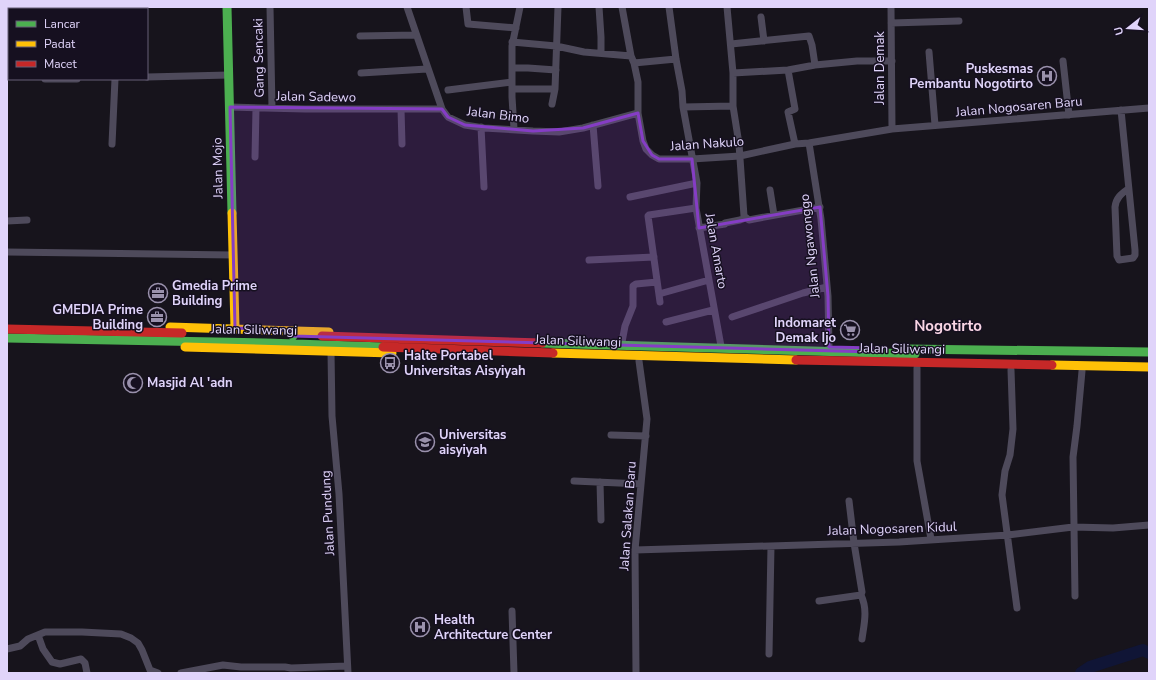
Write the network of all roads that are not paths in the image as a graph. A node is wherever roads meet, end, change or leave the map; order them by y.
1 (228, 7) edge
2 (270, 7) edge
3 (406, 7) edge
4 (466, 7) edge
5 (520, 7) edge
6 (558, 7) edge
7 (599, 7) edge
8 (622, 7) edge
9 (669, 7) edge
10 (727, 7) edge
11 (891, 7) edge
12 (761, 17) dead end
13 (959, 21) dead end
14 (892, 23) junction
15 (516, 28) junction
16 (416, 35) junction
17 (360, 36) dead end
18 (764, 41) junction
19 (512, 42) junction
20 (731, 44) junction
21 (556, 46) junction
22 (929, 52) dead end
23 (601, 53) junction
24 (676, 58) junction
25 (632, 59) junction
26 (892, 61) junction
27 (1063, 61) dead end
28 (815, 65) junction
29 (512, 68) junction
30 (427, 69) junction
31 (556, 70) junction
32 (788, 70) junction
33 (361, 73) dead end
34 (733, 73) junction
35 (229, 75) junction
36 (148, 77) edge
37 (115, 80) edge
38 (512, 86) junction
39 (555, 89) junction
40 (448, 90) dead end
41 (552, 104) dead end
42 (733, 106) junction
43 (230, 107) junction
44 (683, 107) junction
45 (256, 108) junction
46 (272, 108) junction
47 (1149, 108) edge
48 (401, 109) junction
49 (442, 109) junction
50 (1121, 110) junction
51 (638, 113) junction
52 (1069, 114) junction
53 (594, 125) junction
54 (935, 126) junction
55 (481, 127) junction
56 (514, 129) junction
57 (892, 129) junction
58 (808, 143) junction
59 (112, 144) dead end
60 (402, 144) dead end
61 (795, 144) junction
62 (740, 156) junction
63 (255, 157) dead end
64 (692, 159) junction
65 (697, 183) junction
66 (598, 186) dead end
67 (484, 187) dead end
68 (1128, 189) junction
69 (770, 190) dead end
70 (630, 197) dead end
71 (820, 207) junction
72 (696, 208) junction
73 (774, 215) junction
74 (745, 218) junction
75 (27, 220) dead end
76 (7, 221) edge
77 (699, 228) junction
78 (7, 252) edge
79 (233, 255) junction
80 (654, 257) junction
81 (589, 260) dead end
82 (709, 280) junction
83 (657, 282) junction
84 (827, 288) junction
85 (713, 310) junction
86 (732, 317) dead end
87 (666, 322) dead end
88 (7, 324) edge
89 (235, 328) junction
90 (7, 329) edge
91 (293, 333) junction
92 (7, 338) edge
93 (622, 342) junction
94 (7, 343) edge
95 (266, 346) junction
96 (721, 346) junction
97 (829, 347) junction
98 (876, 350) junction
99 (331, 352) junction
100 (1149, 352) edge
101 (1149, 358) edge
102 (946, 359) junction
103 (968, 360) junction
104 (639, 361) junction
105 (693, 361) junction
106 (876, 365) junction
107 (1149, 366) edge
108 (917, 368) junction
109 (1011, 370) junction
110 (1082, 371) junction
111 (1149, 372) edge
112 (611, 435) dead end
113 (646, 436) junction
114 (574, 481) dead end
115 (600, 482) junction
116 (641, 484) junction
117 (850, 501) dead end
118 (601, 520) dead end
119 (1149, 525) edge
120 (1073, 527) junction
121 (1008, 535) junction
122 (931, 539) junction
123 (854, 543) junction
124 (771, 546) junction
125 (635, 550) junction
126 (861, 595) junction
127 (1075, 596) dead end
128 (819, 600) dead end
129 (1017, 608) dead end
130 (512, 611) dead end
131 (38, 635) junction
132 (862, 639) dead end
133 (7, 649) edge
134 (769, 654) dead end
135 (241, 670) edge
136 (291, 670) edge
137 (348, 670) edge
138 (148, 671) edge
139 (199, 672) edge
140 (87, 673) edge
141 (158, 673) edge
142 (181, 673) edge
143 (514, 673) edge
144 (636, 673) edge

1 - 35 main road, Jalan Mojo
2 - 46 street, Gang Sencaki
3 - 16 street, Jalan Bimo
4 - 15 street
5 - 15 street
6 - 21 street
7 - 23 street
8 - 25 street, Jalan Nakulo
9 - 24 street, Jalan Amarto
10 - 20 street
11 - 14 street, Jalan Demak
12 - 18 street
13 - 14 street
14 - 26 street, Jalan Demak
15 - 19 street
16 - 17 street
16 - 30 street, Jalan Bimo
18 - 20 street
18 - 28 street
19 - 21 street
19 - 29 street
20 - 34 street
21 - 23 street
21 - 31 street
22 - 54 street
23 - 25 street
24 - 25 street
24 - 44 street, Jalan Amarto
25 - 51 street, Jalan Nakulo
26 - 28 street
26 - 57 street, Jalan Demak
27 - 52 street
28 - 32 street
29 - 31 street
29 - 38 street
30 - 33 street
30 - 49 street, Jalan Bimo
31 - 39 street
32 - 34 street
32 - 61 street
34 - 42 street
35 - 36 street
35 - 43 main road, Jalan Mojo
37 - 59 street
38 - 39 street
38 - 40 street
38 - 56 street
39 - 41 street
42 - 44 street
42 - 62 street
43 - 45 street, Jalan Sadewo
43 - 79 main road, Jalan Mojo
44 - 64 street, Jalan Amarto
45 - 46 street, Jalan Sadewo
45 - 63 street
46 - 48 street, Jalan Sadewo
47 - 50 street, Jalan Nogosaren Baru
48 - 49 street, Jalan Sadewo
48 - 60 street
49 - 55 street, Jalan Bimo
50 - 52 street, Jalan Nogosaren Baru
50 - 68 street
51 - 53 street, Jalan Bimo
51 - 64 street, Jalan Nakulo
52 - 54 street, Jalan Nogosaren Baru
53 - 56 street, Jalan Bimo
53 - 66 street
54 - 57 street, Jalan Nogosaren Baru
55 - 56 street, Jalan Bimo
55 - 67 street
57 - 58 street, Jalan Nakulo
58 - 61 street, Jalan Nakulo
58 - 71 street, Jalan Ngawonggo
61 - 62 street, Jalan Nakulo
62 - 64 street, Jalan Nakulo
62 - 74 street
64 - 65 street, Jalan Amarto
65 - 70 street
65 - 72 street, Jalan Amarto
68 - 68 street
69 - 73 street
71 - 73 street
71 - 84 street, Jalan Ngawonggo
72 - 77 street, Jalan Amarto
72 - 80 street
73 - 74 street
74 - 77 street
75 - 76 street
77 - 82 street, Jalan Amarto
78 - 79 street
79 - 89 main road, Jalan Mojo
80 - 81 street
80 - 83 street
82 - 83 street
82 - 85 street, Jalan Amarto
83 - 93 street
84 - 86 street
84 - 97 street, Jalan Ngawonggo
85 - 87 street
85 - 96 street, Jalan Amarto
88 - 89 main road
89 - 91 main road
90 - 91 main road, Jalan Siliwangi
91 - 93 main road
91 - 98 main road, Jalan Siliwangi
92 - 95 main road, Jalan Siliwangi
93 - 96 main road
94 - 95 main road
95 - 99 main road
95 - 105 main road, Jalan Siliwangi
96 - 97 main road
97 - 98 main road
98 - 100 main road
98 - 102 main road, Jalan Siliwangi
99 - 104 main road
99 - 137 street, Jalan Pundung
101 - 103 main road, Jalan Siliwangi
102 - 103 main road, Jalan Siliwangi
102 - 106 main road, Jalan Siliwangi
103 - 107 main road, Jalan Siliwangi
104 - 105 main road
104 - 113 street, Jalan Salakan Baru
105 - 106 main road, Jalan Siliwangi
106 - 108 main road
108 - 109 main road
108 - 122 street
109 - 110 main road
109 - 121 street
110 - 111 main road
110 - 120 street
112 - 113 street
113 - 116 street, Jalan Salakan Baru
114 - 115 street
115 - 116 street
115 - 118 street
116 - 125 street, Jalan Salakan Baru
117 - 123 street
119 - 120 street, Jalan Nogosaren Kidul
120 - 121 street, Jalan Nogosaren Kidul
120 - 127 street
121 - 122 street, Jalan Nogosaren Kidul
121 - 129 street
122 - 123 street, Jalan Nogosaren Kidul
123 - 124 street, Jalan Nogosaren Kidul
123 - 126 street
124 - 125 street, Jalan Nogosaren Kidul
124 - 134 street
125 - 144 street, Jalan Salakan Baru
126 - 128 street
126 - 132 street
130 - 143 street
131 - 133 street
131 - 138 street
131 - 140 street
135 - 136 street
135 - 139 street
136 - 137 street
138 - 141 street
139 - 142 street

